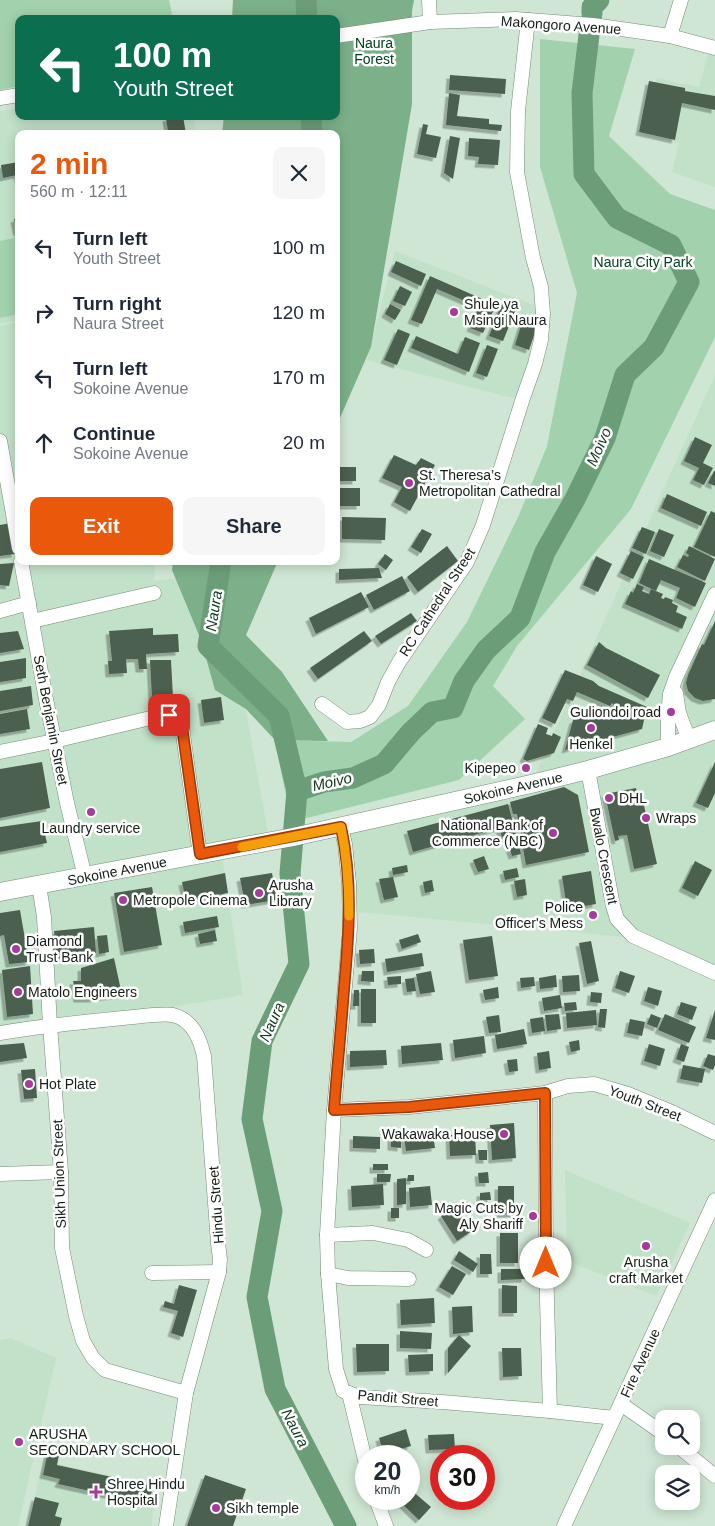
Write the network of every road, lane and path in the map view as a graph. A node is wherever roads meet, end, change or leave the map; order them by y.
1 (429, 0) edge
2 (681, 0) edge
3 (528, 20) junction
4 (430, 22) junction
5 (341, 35) edge
6 (670, 36) junction
7 (715, 48) edge
8 (15, 96) edge
9 (0, 98) edge
10 (0, 441) edge
11 (6, 509) edge
12 (15, 536) edge
13 (22, 565) edge
14 (154, 593) dead end
15 (715, 594) edge
16 (29, 604) junction
17 (0, 611) edge
18 (32, 621) junction
19 (676, 677) junction
20 (322, 704) dead end
21 (712, 734) edge
22 (689, 740) junction
23 (54, 741) junction
24 (668, 747) junction
25 (0, 752) edge
26 (588, 770) junction
27 (341, 827) junction
28 (200, 854) junction
29 (85, 877) junction
30 (39, 885) junction
31 (0, 892) edge
32 (715, 973) edge
33 (50, 1025) junction
34 (0, 1033) edge
35 (545, 1093) junction
36 (334, 1110) junction
37 (715, 1133) edge
38 (61, 1172) junction
39 (0, 1174) edge
40 (715, 1200) edge
41 (327, 1235) junction
42 (426, 1250) dead end
43 (220, 1272) junction
44 (152, 1273) dead end
45 (328, 1274) junction
46 (409, 1279) dead end
47 (186, 1393) junction
48 (349, 1393) junction
49 (621, 1404) junction
50 (550, 1411) junction
51 (614, 1418) junction
52 (655, 1428) edge
53 (361, 1445) edge
54 (689, 1455) edge
55 (715, 1476) edge
56 (380, 1510) edge
57 (166, 1526) edge
58 (386, 1526) edge
59 (564, 1526) edge

1 - 4 street
2 - 6 street
3 - 4 street, Makongoro Avenue
3 - 6 street, Makongoro Avenue
3 - 20 street, RC Cathedral Street
4 - 5 street, Makongoro Avenue
6 - 7 street, Makongoro Avenue
8 - 9 street
10 - 11 street
11 - 12 street
13 - 16 street, Seth Benjamin Street
14 - 18 street
15 - 19 street
16 - 17 street
16 - 18 street, Seth Benjamin Street
18 - 23 street, Seth Benjamin Street
19 - 22 street
19 - 24 street
21 - 22 main road, Sokoine Avenue
22 - 24 main road, Sokoine Avenue
23 - 25 street
23 - 28 street
23 - 29 street, Seth Benjamin Street
24 - 26 main road, Sokoine Avenue
26 - 27 main road, Sokoine Avenue
26 - 32 street, Bwalo Crescent
27 - 28 main road, Sokoine Avenue
27 - 36 street, Pandit Street
28 - 29 main road, Sokoine Avenue
29 - 30 main road, Sokoine Avenue
30 - 31 main road, Sokoine Avenue
30 - 33 street, Sikh Union Street
33 - 34 street, Hindu Street
33 - 38 street, Sikh Union Street
33 - 43 street, Hindu Street
35 - 36 street, Youth Street
35 - 37 street, Youth Street
35 - 50 street
36 - 41 street, Pandit Street
38 - 39 street
38 - 47 street, Sikh Union Street
40 - 49 street, Fire Avenue
41 - 42 street
41 - 45 street, Pandit Street
43 - 44 street
43 - 47 street, Hindu Street
45 - 46 street
45 - 48 street, Pandit Street
47 - 57 street, Hindu Street
48 - 50 street, Pandit Street
48 - 53 street
49 - 51 street, Fire Avenue
49 - 52 street
50 - 51 street, Pandit Street
51 - 59 street, Fire Avenue
54 - 55 street
56 - 58 street

